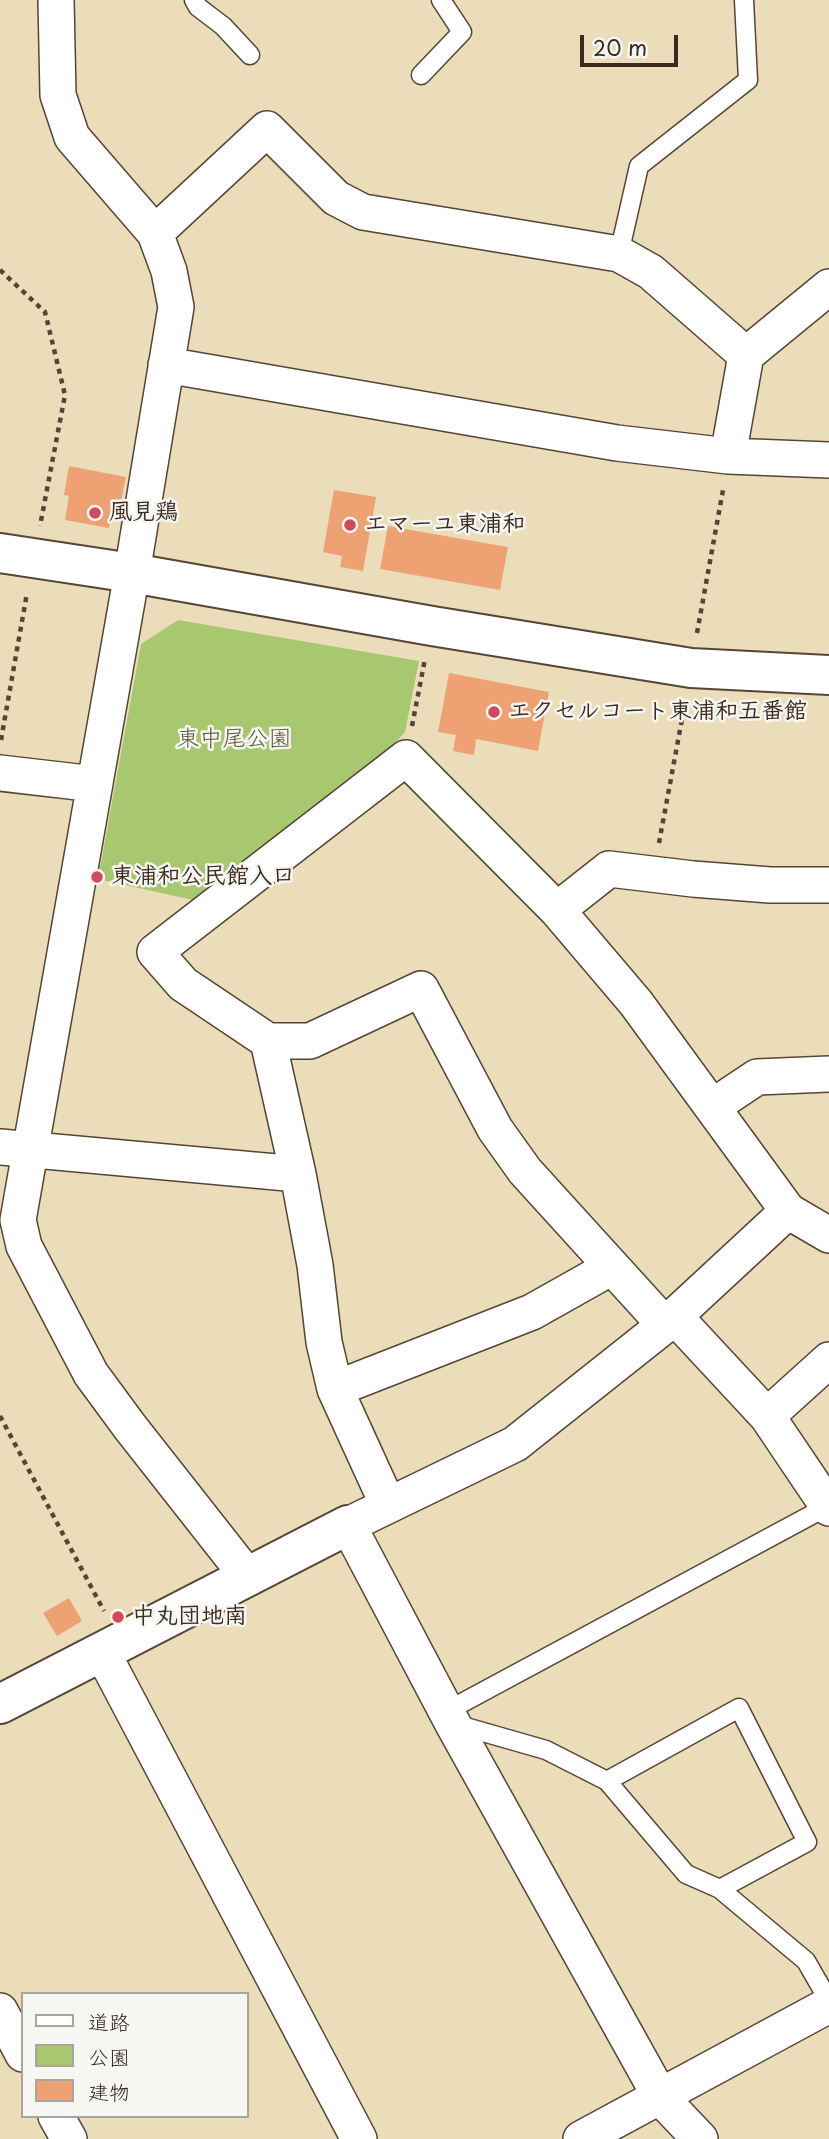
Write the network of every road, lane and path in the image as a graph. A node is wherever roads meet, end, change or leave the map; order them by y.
1 (56, 0) edge
2 (194, 0) edge
3 (441, 0) edge
4 (744, 0) edge
5 (250, 55) dead end
6 (421, 75) dead end
7 (155, 233) junction
8 (619, 254) junction
9 (0, 270) edge
10 (829, 287) edge
11 (746, 355) junction
12 (166, 365) junction
13 (729, 456) junction
14 (829, 460) edge
15 (17, 555) edge
16 (132, 573) junction
17 (432, 626) junction
18 (829, 675) edge
19 (0, 744) edge
20 (406, 758) junction
21 (0, 773) edge
22 (95, 784) junction
23 (829, 885) edge
24 (557, 910) junction
25 (268, 1041) junction
26 (829, 1074) edge
27 (712, 1108) junction
28 (15, 1148) edge
29 (298, 1174) junction
30 (788, 1211) junction
31 (829, 1235) edge
32 (612, 1267) junction
33 (670, 1321) junction
34 (829, 1360) edge
35 (335, 1389) junction
36 (0, 1416) edge
37 (766, 1416) junction
38 (388, 1505) junction
39 (828, 1507) edge
40 (348, 1525) junction
41 (248, 1577) junction
42 (112, 1647) junction
43 (0, 1704) edge
44 (450, 1717) junction
45 (607, 1781) junction
46 (720, 1889) junction
47 (829, 2003) edge
48 (0, 2011) edge
49 (21, 2050) edge
50 (661, 2098) junction
51 (57, 2118) edge
52 (68, 2139) edge
53 (359, 2139) edge
54 (581, 2139) edge
55 (700, 2139) edge

1 - 7 street
2 - 5 lane
3 - 6 lane
4 - 8 lane
7 - 8 street
7 - 12 street
8 - 11 street
9 - 15 path
10 - 11 street
11 - 13 street
12 - 13 street
12 - 16 street
13 - 14 street
15 - 16 street
15 - 19 path
16 - 17 street
16 - 22 street
17 - 18 street
17 - 20 path
20 - 24 street
20 - 25 street
21 - 22 street
22 - 28 street
23 - 24 street
24 - 27 street
25 - 29 street
25 - 32 street
26 - 27 street
27 - 30 street
28 - 29 street
28 - 41 street
29 - 35 street
30 - 31 street
30 - 33 street
32 - 33 street
32 - 35 street
33 - 37 street
33 - 38 street
34 - 37 street
35 - 38 street
36 - 42 path
37 - 39 street
38 - 40 street
39 - 44 lane
40 - 41 street
40 - 44 street
41 - 42 street
42 - 43 street
42 - 53 street
44 - 45 lane
44 - 50 street
45 - 46 lane
45 - 46 lane
46 - 47 lane
47 - 50 street
48 - 49 street
50 - 54 street
50 - 55 street
51 - 52 street

